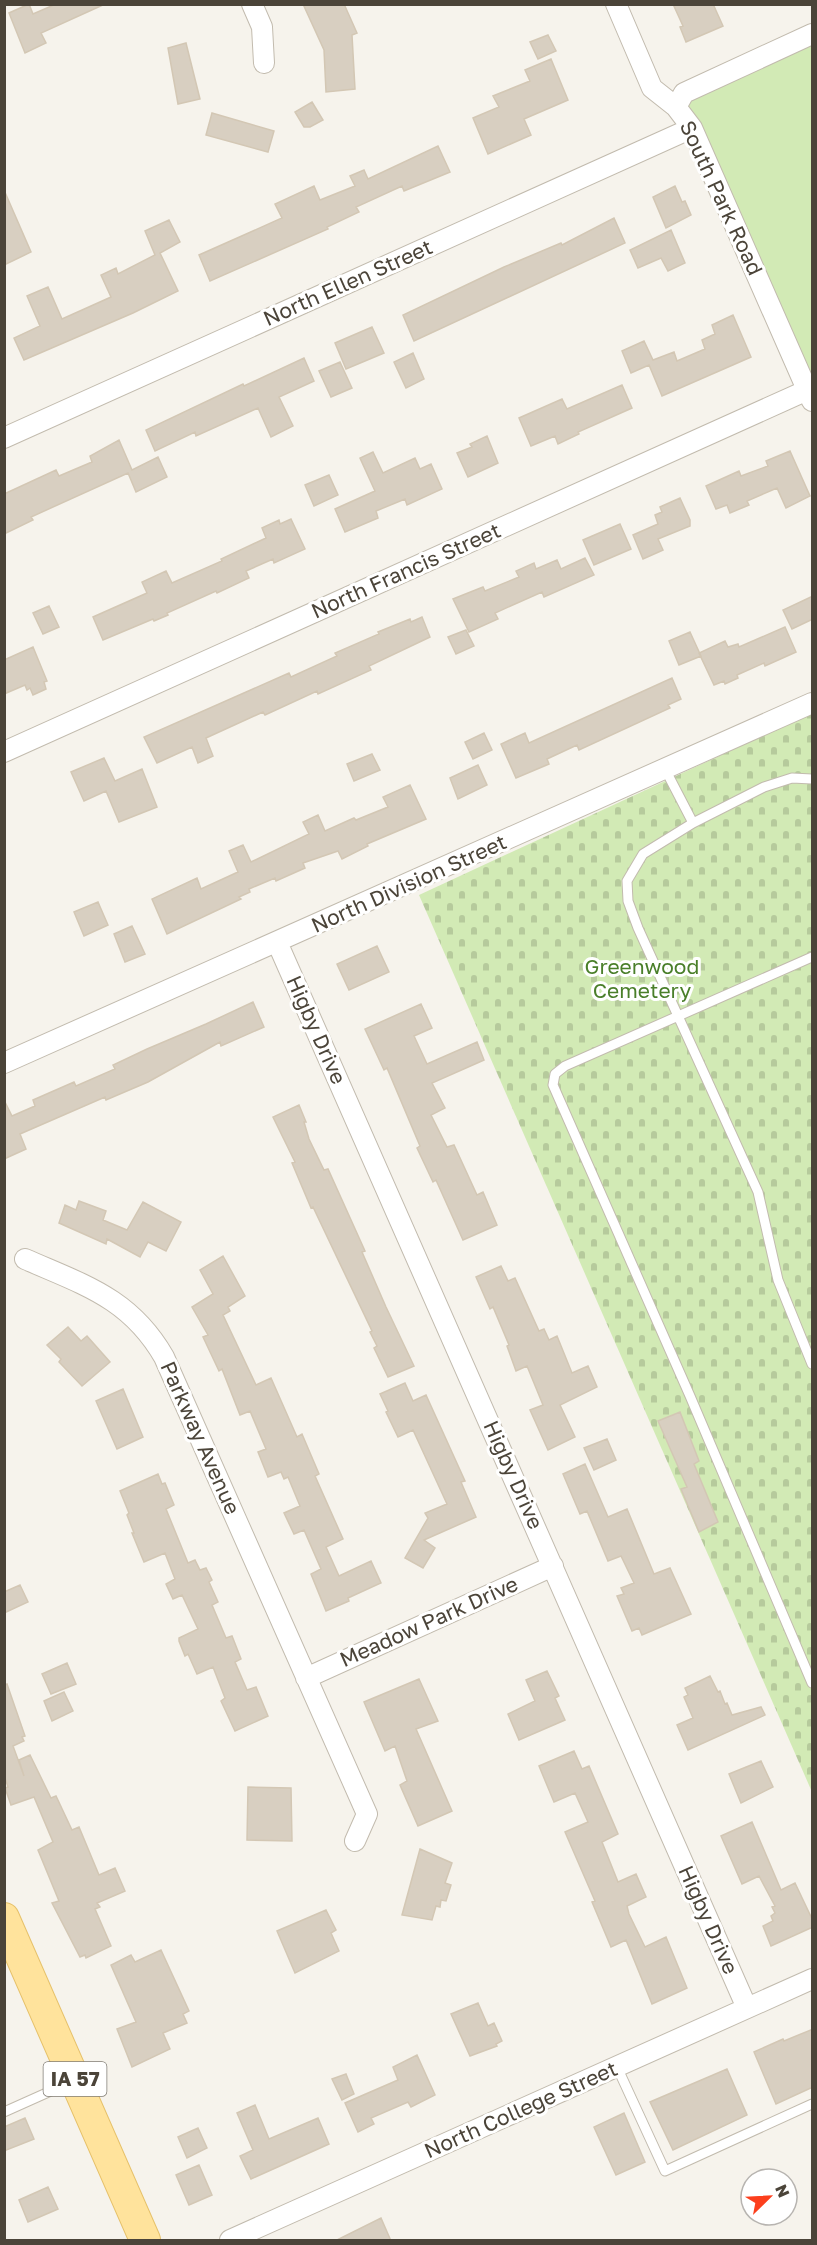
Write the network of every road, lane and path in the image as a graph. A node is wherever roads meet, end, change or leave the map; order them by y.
1 (252, 4) edge
2 (616, 4) edge
3 (813, 34) edge
4 (264, 63) dead end
5 (676, 107) junction
6 (692, 128) junction
7 (811, 393) edge
8 (5, 435) edge
9 (813, 704) edge
10 (4, 752) edge
11 (665, 769) junction
12 (813, 779) edge
13 (693, 823) junction
14 (277, 942) junction
15 (813, 957) edge
16 (679, 1015) junction
17 (4, 1064) edge
18 (25, 1259) dead end
19 (813, 1364) edge
20 (553, 1566) junction
21 (306, 1678) junction
22 (813, 1683) edge
23 (355, 1841) dead end
24 (4, 1918) edge
25 (813, 1979) edge
26 (747, 2008) junction
27 (617, 2067) junction
28 (75, 2080) junction
29 (813, 2104) edge
30 (4, 2112) edge
31 (146, 2241) edge
32 (230, 2241) edge

1 - 4 street
2 - 5 street, South Park Road
3 - 5 street
5 - 6 street, South Park Road
6 - 7 street, South Park Road
6 - 8 street, North Ellen Street
7 - 10 street, North Francis Street
9 - 11 street, North Division Street
11 - 13 lane
11 - 14 street, North Division Street
12 - 13 lane
13 - 16 lane
14 - 17 street, North Division Street
14 - 20 street, Higby Drive
15 - 16 lane
16 - 19 lane
16 - 22 lane
18 - 21 street, Parkway Avenue
20 - 21 street, Meadow Park Drive
20 - 26 street, Higby Drive
21 - 23 street, Parkway Avenue
24 - 28 main road, IA 57
25 - 26 street, North College Street
26 - 27 street, North College Street
27 - 29 lane
27 - 32 street, North College Street
28 - 30 lane
28 - 31 main road, IA 57

